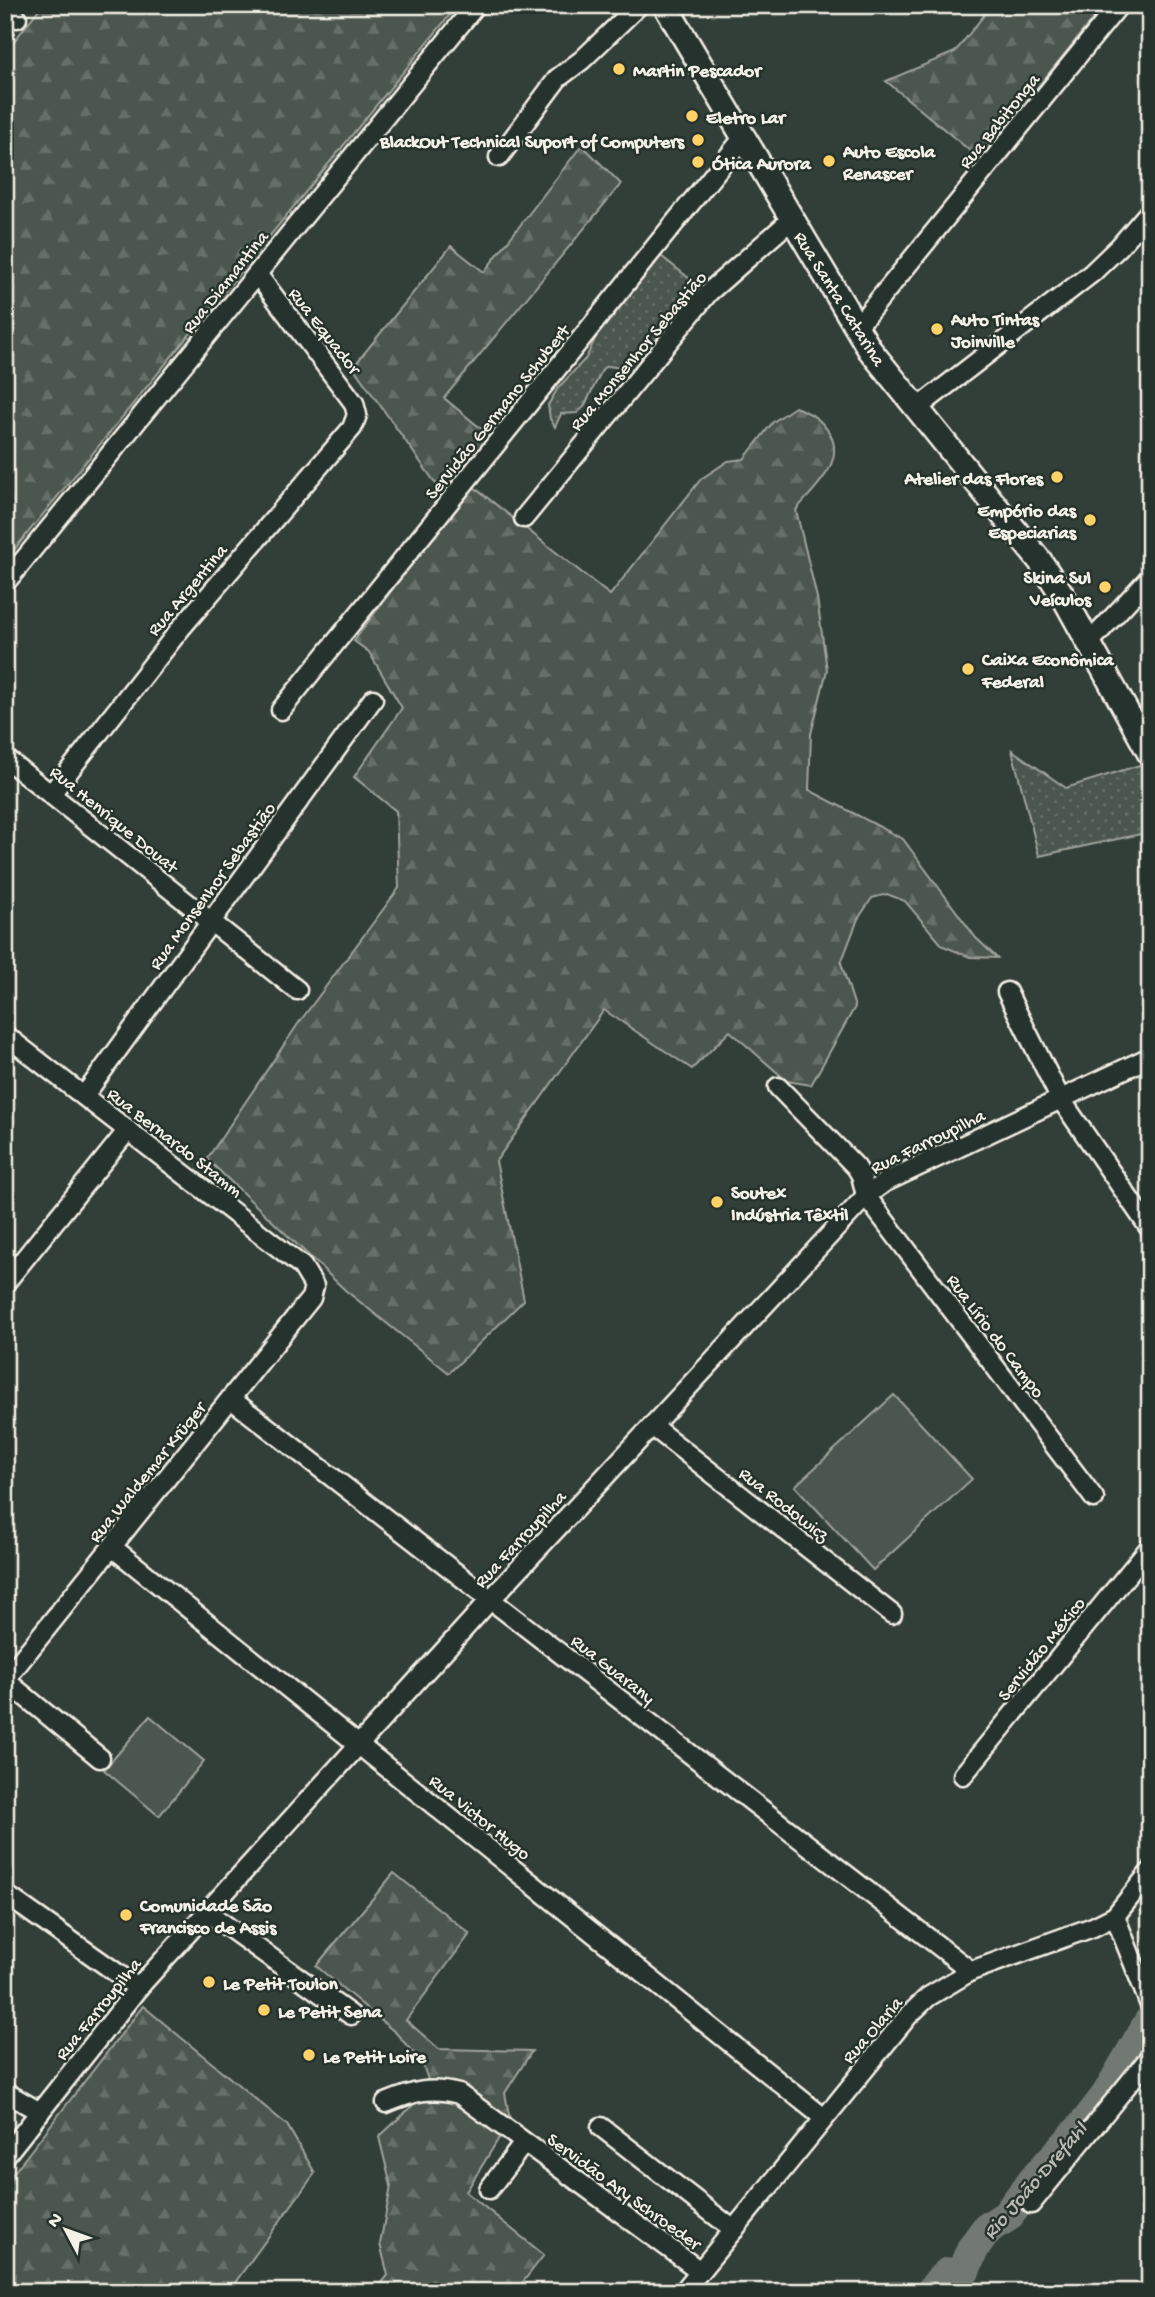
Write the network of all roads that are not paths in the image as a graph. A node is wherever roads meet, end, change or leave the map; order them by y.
1 (476, 5) edge
2 (639, 5) edge
3 (665, 5) edge
4 (1119, 5) edge
5 (744, 137) junction
6 (499, 157) dead end
7 (1150, 211) edge
8 (792, 219) junction
9 (257, 274) junction
10 (856, 328) junction
11 (916, 408) junction
12 (357, 415) joint
13 (524, 518) dead end
14 (1150, 577) edge
15 (5, 583) edge
16 (1089, 643) junction
17 (373, 699) dead end
18 (281, 710) dead end
19 (1150, 754) edge
20 (5, 758) edge
21 (51, 794) junction
22 (210, 921) junction
23 (297, 990) dead end
24 (1007, 992) dead end
25 (5, 1035) edge
26 (1150, 1057) edge
27 (778, 1087) dead end
28 (83, 1096) junction
29 (1060, 1098) junction
30 (128, 1130) junction
31 (866, 1196) junction
32 (1150, 1229) edge
33 (5, 1283) edge
34 (314, 1286) joint
35 (231, 1399) junction
36 (652, 1426) junction
37 (1094, 1498) dead end
38 (112, 1547) junction
39 (1150, 1547) edge
40 (491, 1600) junction
41 (892, 1614) dead end
42 (5, 1680) edge
43 (358, 1745) junction
44 (100, 1758) dead end
45 (963, 1775) dead end
46 (1150, 1872) edge
47 (5, 1894) edge
48 (207, 1912) junction
49 (1115, 1916) junction
50 (971, 1971) junction
51 (138, 1988) junction
52 (1150, 2005) edge
53 (351, 2015) dead end
54 (1150, 2057) edge
55 (5, 2092) edge
56 (386, 2103) dead end
57 (40, 2112) junction
58 (824, 2118) junction
59 (601, 2127) dead end
60 (524, 2143) junction
61 (5, 2156) edge
62 (489, 2189) dead end
63 (1031, 2204) dead end
64 (734, 2230) junction
65 (700, 2271) junction
66 (683, 2292) edge

1 - 9 street, Rua Diamantina
2 - 6 street
3 - 5 main road, Rua Santa Catarina
4 - 10 street, Rua Babitonga
5 - 8 main road, Rua Santa Catarina
5 - 18 street, Servidão Germano Schubert
7 - 11 street
8 - 10 main road, Rua Santa Catarina
8 - 13 street, Rua Monsenhor Sebastião
9 - 12 street, Rua Equador
9 - 15 street, Rua Diamantina
10 - 11 main road, Rua Santa Catarina
11 - 16 main road, Rua Santa Catarina
12 - 21 street, Rua Argentina
14 - 16 street
16 - 19 main road, Rua Santa Catarina
17 - 22 street, Rua Monsenhor Sebastião
20 - 21 street, Rua Henrique Douat
21 - 22 street, Rua Henrique Douat
22 - 23 street, Rua Henrique Douat
22 - 28 street, Rua Monsenhor Sebastião
24 - 29 street
25 - 28 street, Rua Bernardo Stamm
26 - 29 street, Rua Farroupilha
27 - 31 street, Rua Lírio do Campo
28 - 30 street, Rua Bernardo Stamm
29 - 31 street, Rua Farroupilha
29 - 32 street
30 - 33 street
30 - 34 street, Rua Bernardo Stamm
31 - 36 street, Rua Farroupilha
31 - 37 street, Rua Lírio do Campo
34 - 35 street, Rua Waldemar Krüger
35 - 38 street, Rua Waldemar Krüger
35 - 40 street, Rua Guarany
36 - 40 street, Rua Farroupilha
36 - 41 street, Rua Rodowicz
38 - 42 street, Rua Waldemar Krüger
38 - 43 street, Rua Victor Hugo
39 - 45 street, Servidão México
40 - 43 street, Rua Farroupilha
40 - 50 street, Rua Guarany
42 - 44 street
43 - 48 street, Rua Farroupilha
43 - 58 street, Rua Victor Hugo
46 - 49 street, Rua Olaria
47 - 51 street
48 - 51 street, Rua Farroupilha
48 - 53 street
49 - 50 street, Rua Olaria
49 - 52 street
50 - 58 street, Rua Olaria
51 - 57 street, Rua Farroupilha
54 - 63 street
55 - 57 street
56 - 60 street, Servidão Ary Schroeder
57 - 61 street, Rua Farroupilha
58 - 64 street, Rua Olaria
59 - 64 street
60 - 62 street, Servidão Ary Schroeder
60 - 65 street, Servidão Ary Schroeder
64 - 65 street, Rua Olaria
65 - 66 street, Rua Olaria

